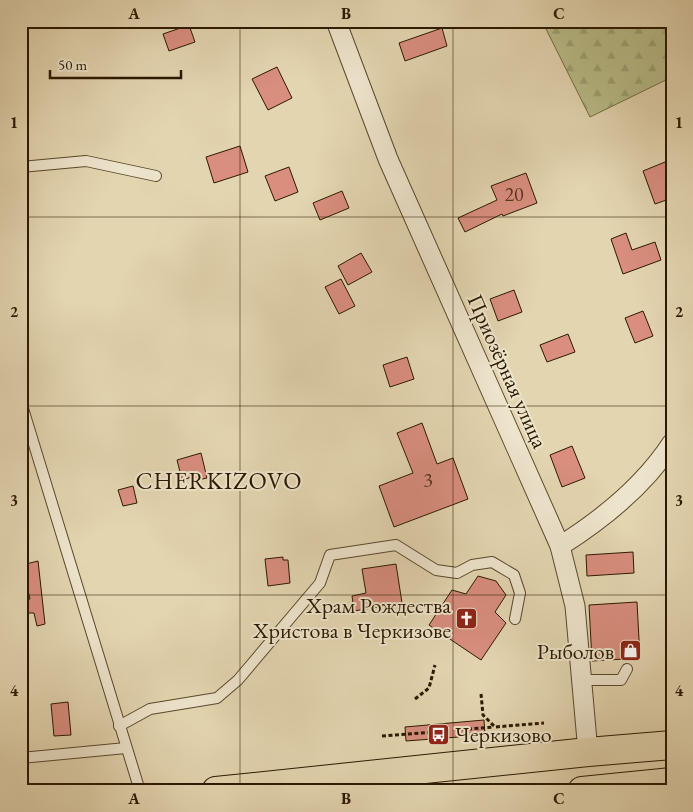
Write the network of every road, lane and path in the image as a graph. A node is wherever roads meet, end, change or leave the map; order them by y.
1 (336, 21) edge
2 (21, 167) edge
3 (156, 176) dead end
4 (21, 402) edge
5 (672, 443) edge
6 (560, 546) junction
7 (515, 619) dead end
8 (435, 666) dead end
9 (627, 669) dead end
10 (582, 680) junction
11 (482, 694) dead end
12 (415, 699) dead end
13 (544, 723) dead end
14 (119, 726) junction
15 (495, 727) junction
16 (455, 730) dead end
17 (434, 732) dead end
18 (382, 736) dead end
19 (672, 745) edge
20 (126, 748) junction
21 (588, 752) junction
22 (21, 758) edge
23 (672, 782) edge
24 (140, 791) edge
25 (216, 791) edge
26 (582, 791) edge

1 - 6 street, Приозёрная улица
2 - 3 lane
4 - 14 lane
5 - 6 street
6 - 10 street, Приозёрная улица
7 - 14 lane
8 - 12 path
9 - 10 lane
10 - 21 street, Приозёрная улица
11 - 15 path
13 - 15 path
14 - 20 lane
15 - 16 path
17 - 18 path
19 - 21 highway
20 - 22 lane
20 - 24 lane
21 - 25 highway
23 - 26 highway

